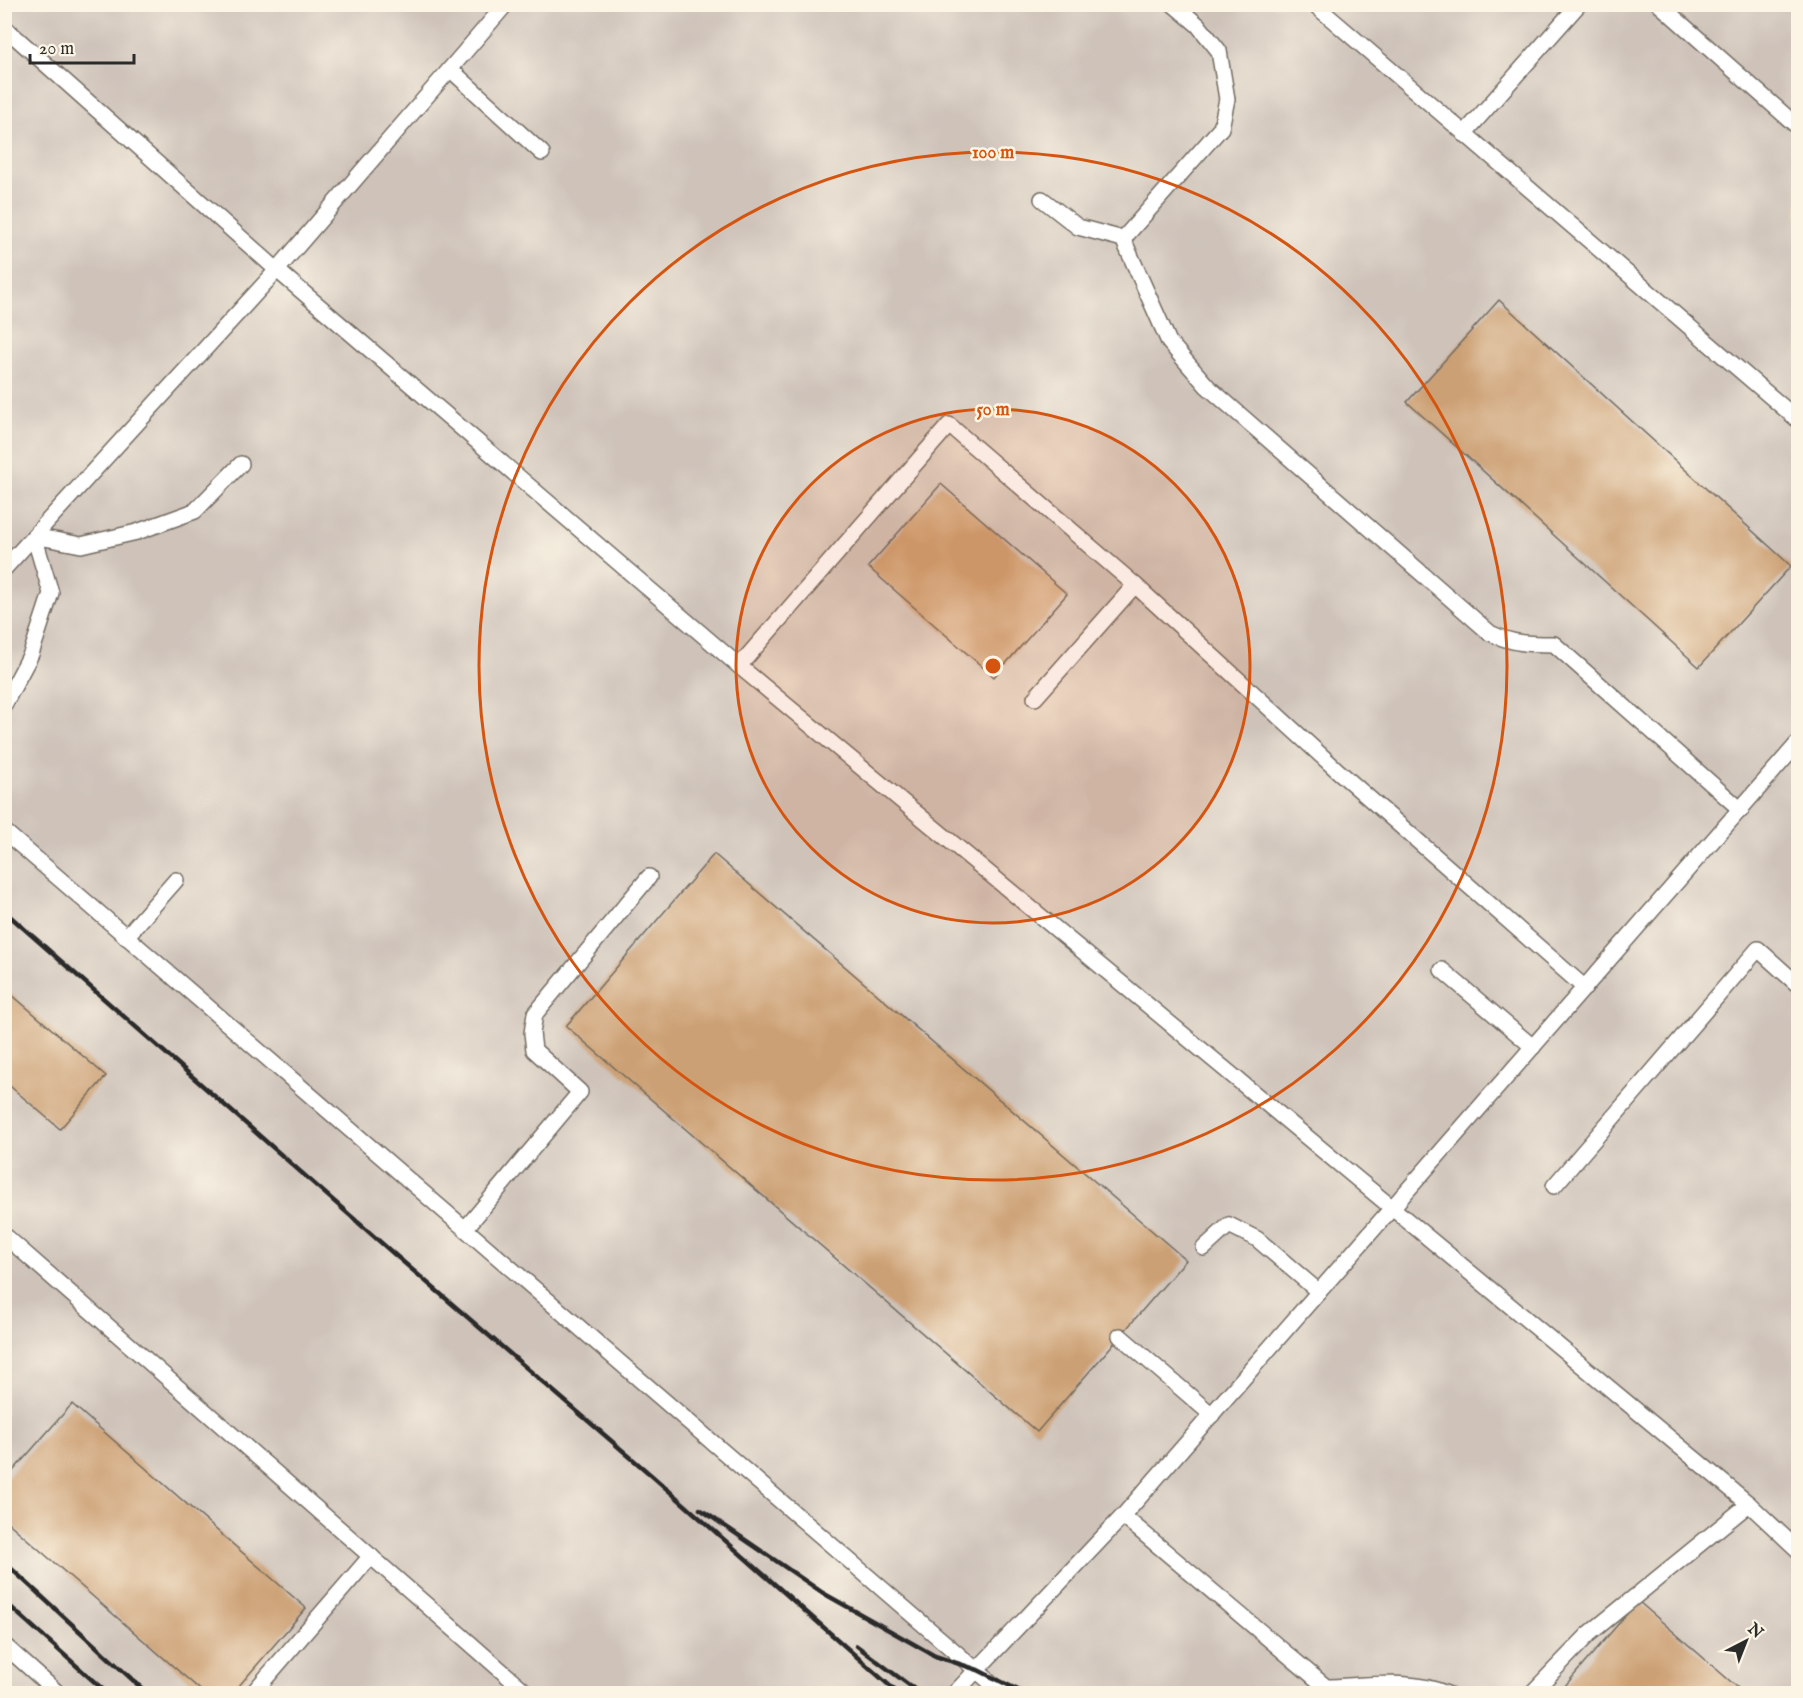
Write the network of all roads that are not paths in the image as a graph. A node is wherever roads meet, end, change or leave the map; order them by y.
1 (506, 4) edge
2 (1173, 4) edge
3 (1314, 4) edge
4 (1579, 4) edge
5 (1659, 4) edge
6 (4, 27) edge
7 (450, 69) junction
8 (1798, 127) edge
9 (1464, 134) junction
10 (542, 153) dead end
11 (1042, 200) dead end
12 (1123, 239) junction
13 (277, 270) junction
14 (1798, 420) edge
15 (241, 464) dead end
16 (34, 536) junction
17 (4, 569) edge
18 (1135, 585) junction
19 (739, 666) junction
20 (1035, 698) dead end
21 (4, 705) edge
22 (1798, 743) edge
23 (1741, 810) junction
24 (4, 831) edge
25 (650, 877) dead end
26 (176, 880) dead end
27 (126, 937) junction
28 (1442, 969) dead end
29 (1798, 985) edge
30 (1585, 988) junction
31 (1533, 1047) junction
32 (1554, 1185) dead end
33 (1392, 1208) junction
34 (465, 1229) junction
35 (4, 1235) edge
36 (1204, 1248) dead end
37 (1319, 1292) junction
38 (1120, 1336) dead end
39 (1212, 1415) junction
40 (1749, 1504) junction
41 (1123, 1516) junction
42 (1798, 1550) edge
43 (371, 1556) junction
44 (4, 1645) edge
45 (978, 1670) junction
46 (1405, 1689) edge
47 (59, 1694) edge
48 (252, 1694) edge
49 (528, 1694) edge
50 (954, 1694) edge
51 (1004, 1694) edge
52 (1448, 1694) edge
53 (1531, 1694) edge

1 - 7 lane
2 - 12 lane
3 - 9 lane
4 - 9 lane
5 - 8 lane
6 - 13 lane
7 - 10 lane
7 - 13 lane
9 - 14 lane
11 - 12 lane
12 - 23 lane
13 - 16 lane
13 - 19 lane
15 - 16 lane
16 - 17 lane
16 - 21 lane
18 - 19 lane
18 - 20 lane
18 - 30 lane
19 - 33 lane
22 - 23 lane
23 - 30 lane
24 - 27 lane
25 - 34 lane
26 - 27 lane
27 - 34 lane
28 - 31 lane
29 - 32 lane
30 - 31 lane
31 - 33 lane
33 - 37 lane
33 - 40 lane
34 - 45 lane
35 - 43 lane
36 - 37 lane
37 - 39 lane
38 - 39 lane
39 - 41 lane
40 - 42 lane
40 - 53 lane
41 - 45 lane
41 - 46 lane
43 - 48 lane
43 - 49 lane
44 - 47 lane
45 - 50 lane
45 - 51 lane
46 - 52 lane

